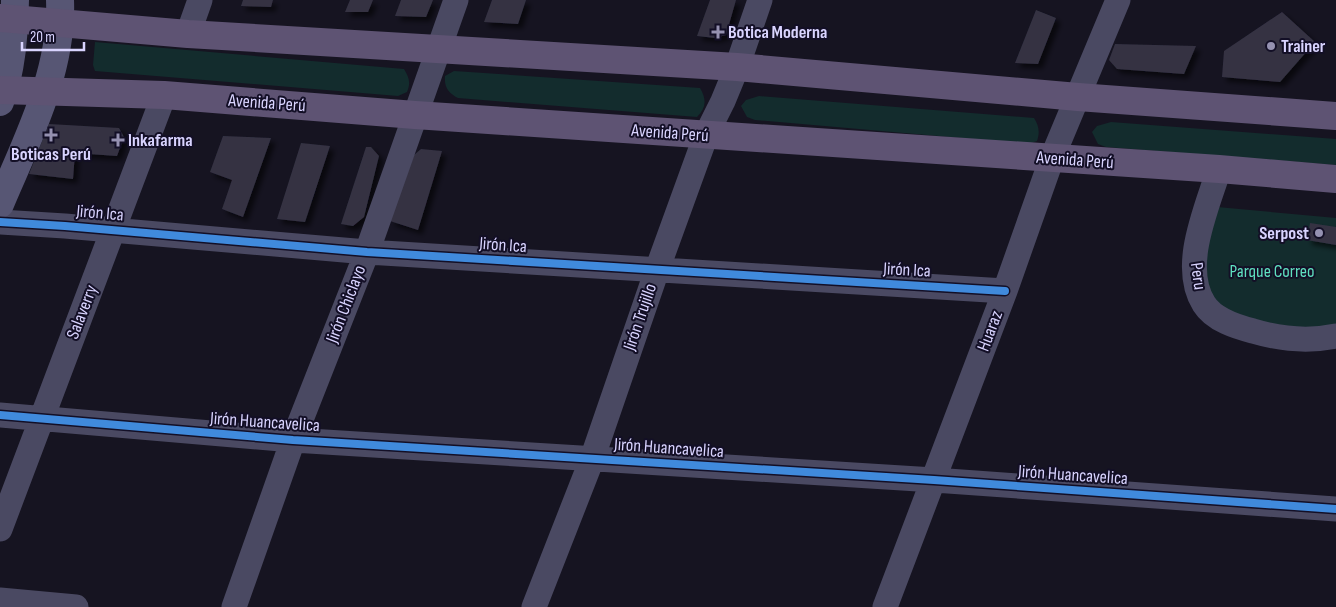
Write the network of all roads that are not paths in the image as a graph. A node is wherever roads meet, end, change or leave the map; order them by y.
1 (200, 0) edge
2 (456, 0) edge
3 (760, 0) edge
4 (1118, 0) edge
5 (60, 12) edge
6 (10, 13) edge
7 (188, 34) junction
8 (438, 49) junction
9 (737, 67) junction
10 (45, 92) junction
11 (2, 94) edge
12 (164, 95) junction
13 (1078, 97) junction
14 (415, 115) junction
15 (1336, 116) edge
16 (706, 135) junction
17 (1052, 158) junction
18 (1219, 169) junction
19 (1336, 179) edge
20 (0, 204) edge
21 (0, 222) edge
22 (112, 230) junction
23 (366, 252) junction
24 (657, 270) junction
25 (1005, 290) junction
26 (1336, 336) edge
27 (0, 415) edge
28 (41, 420) junction
29 (293, 440) junction
30 (592, 459) junction
31 (934, 480) junction
32 (1336, 509) edge
33 (0, 529) edge
34 (0, 600) edge
35 (76, 607) edge
36 (234, 607) edge
37 (534, 607) edge
38 (885, 607) edge

1 - 7 street
2 - 8 street, Jirón Chiclayo
3 - 9 street, Jirón Trujillo
4 - 13 street, Huaraz
5 - 6 main road
5 - 7 main road
5 - 10 main road
6 - 11 main road
7 - 8 main road
8 - 9 main road
8 - 14 street, Jirón Chiclayo
9 - 13 main road
9 - 16 street, Jirón Trujillo
10 - 11 main road, Avenida Perú
10 - 12 main road, Avenida Perú
10 - 20 main road
12 - 14 main road, Avenida Perú
12 - 22 street, Salaverry
13 - 15 main road
13 - 17 street, Huaraz
14 - 16 main road, Avenida Perú
14 - 23 street, Jirón Chiclayo
16 - 17 main road, Avenida Perú
16 - 24 street, Jirón Trujillo
17 - 18 main road, Avenida Perú
17 - 25 street, Huaraz
18 - 19 main road, Avenida Perú
18 - 26 street, Peru
21 - 22 street, Jirón Ica
22 - 23 street, Jirón Ica
22 - 28 street, Salaverry
23 - 24 street, Jirón Ica
23 - 29 street, Jirón Chiclayo
24 - 25 street, Jirón Ica
24 - 30 street, Jirón Trujillo
25 - 31 street, Huaraz
27 - 28 street, Jirón Huancavelica
28 - 29 street, Jirón Huancavelica
28 - 33 street, Salaverry
29 - 30 street, Jirón Huancavelica
29 - 36 street, Jirón Chiclayo
30 - 31 street, Jirón Huancavelica
30 - 37 street, Jirón Trujillo
31 - 32 street, Jirón Huancavelica
31 - 38 street, Huaraz
34 - 35 street

